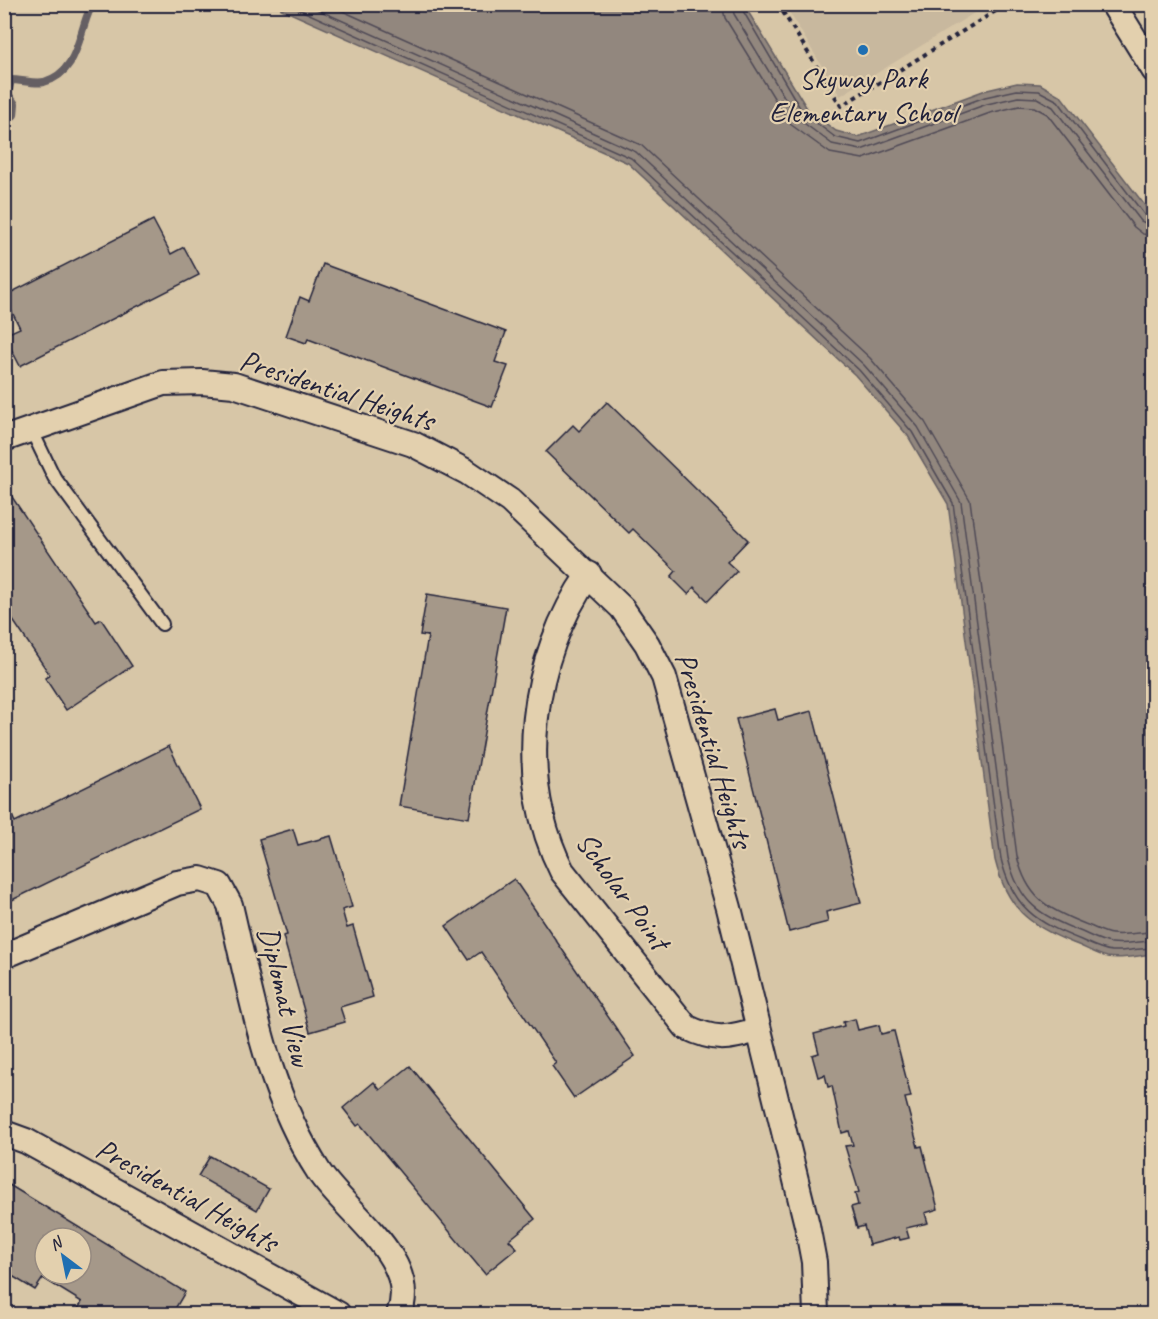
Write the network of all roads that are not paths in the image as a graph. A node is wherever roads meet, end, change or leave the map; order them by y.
1 (1113, 4) edge
2 (1154, 70) edge
3 (31, 429) junction
4 (4, 439) edge
5 (589, 574) junction
6 (162, 624) dead end
7 (4, 956) edge
8 (757, 1030) junction
9 (4, 1133) edge
10 (338, 1314) edge
11 (399, 1314) edge
12 (816, 1314) edge

1 - 2 street
3 - 4 street, Presidential Heights
3 - 5 street, Presidential Heights
3 - 6 lane
5 - 8 street, Presidential Heights
5 - 8 street, Scholar Point
7 - 11 street, Diplomat View
8 - 12 street, Presidential Heights
9 - 10 street, Presidential Heights

